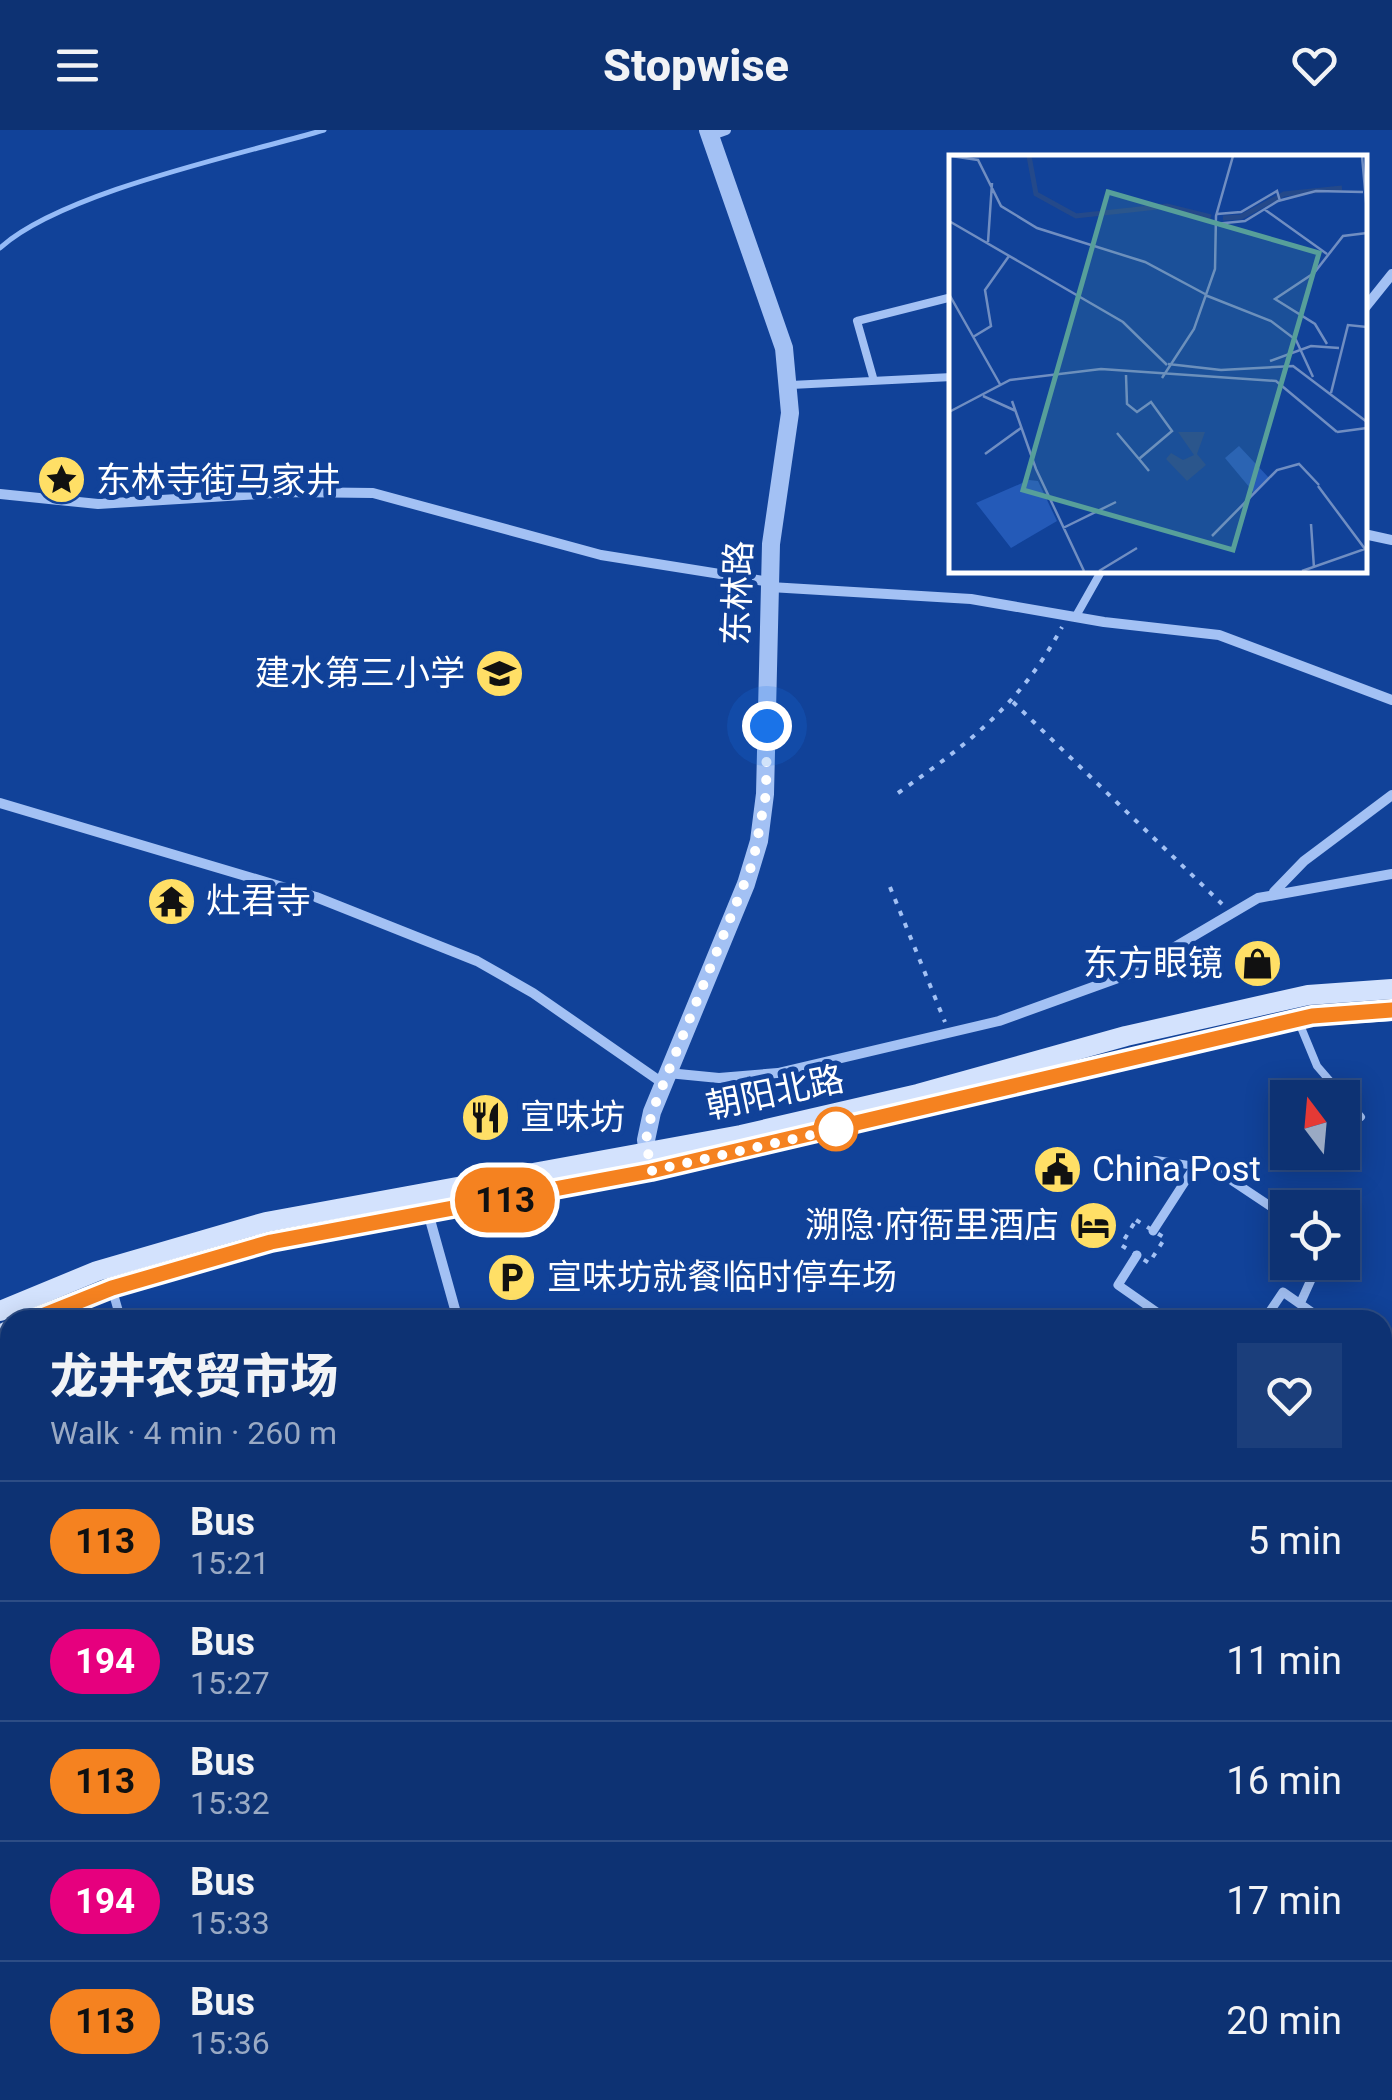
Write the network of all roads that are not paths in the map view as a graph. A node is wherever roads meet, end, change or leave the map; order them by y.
1 (714, 132) edge
2 (1392, 274) edge
3 (949, 298) edge
4 (1367, 305) edge
5 (949, 377) edge
6 (874, 381) junction
7 (791, 385) junction
8 (0, 494) edge
9 (1367, 535) edge
10 (1392, 540) edge
11 (1101, 572) edge
12 (770, 585) junction
13 (1072, 615) junction
14 (1392, 700) edge
15 (1392, 794) edge
16 (0, 802) edge
17 (1392, 874) edge
18 (1274, 893) junction
19 (1392, 989) edge
20 (1392, 1010) edge
21 (1298, 1020) junction
22 (666, 1078) junction
23 (1362, 1118) dead end
24 (1156, 1160) dead end
25 (649, 1162) junction
26 (1195, 1166) junction
27 (1270, 1206) edge
28 (429, 1216) junction
29 (1153, 1231) dead end
30 (1138, 1256) dead end
31 (1311, 1280) edge
32 (112, 1288) junction
33 (1300, 1304) junction
34 (5, 1310) edge
35 (57, 1310) edge
36 (118, 1310) edge
37 (455, 1310) edge
38 (1154, 1310) edge
39 (1271, 1310) edge
40 (1309, 1310) edge
41 (1076, 2100) edge
42 (1094, 2100) edge

1 - 7 street, 东林路
2 - 4 street
3 - 6 lane
5 - 6 lane
6 - 7 lane
7 - 12 street, 东林路
8 - 12 street
9 - 10 street
11 - 13 lane
12 - 13 street
12 - 22 street, 东林路
13 - 14 street
15 - 18 street
16 - 22 street
17 - 18 street
18 - 22 street
19 - 25 main road, 朝阳北路
20 - 21 main road, 朝阳北路
21 - 23 lane
21 - 25 main road, 朝阳北路
22 - 25 street, 东林路
24 - 26 lane
25 - 28 main road, 朝阳北路
25 - 34 main road, 朝阳北路
26 - 27 street
26 - 29 street
28 - 32 main road, 朝阳北路
28 - 37 street
30 - 38 street
31 - 33 street
32 - 35 main road, 朝阳北路
32 - 36 street
33 - 39 street
33 - 40 street
41 - 42 lane

